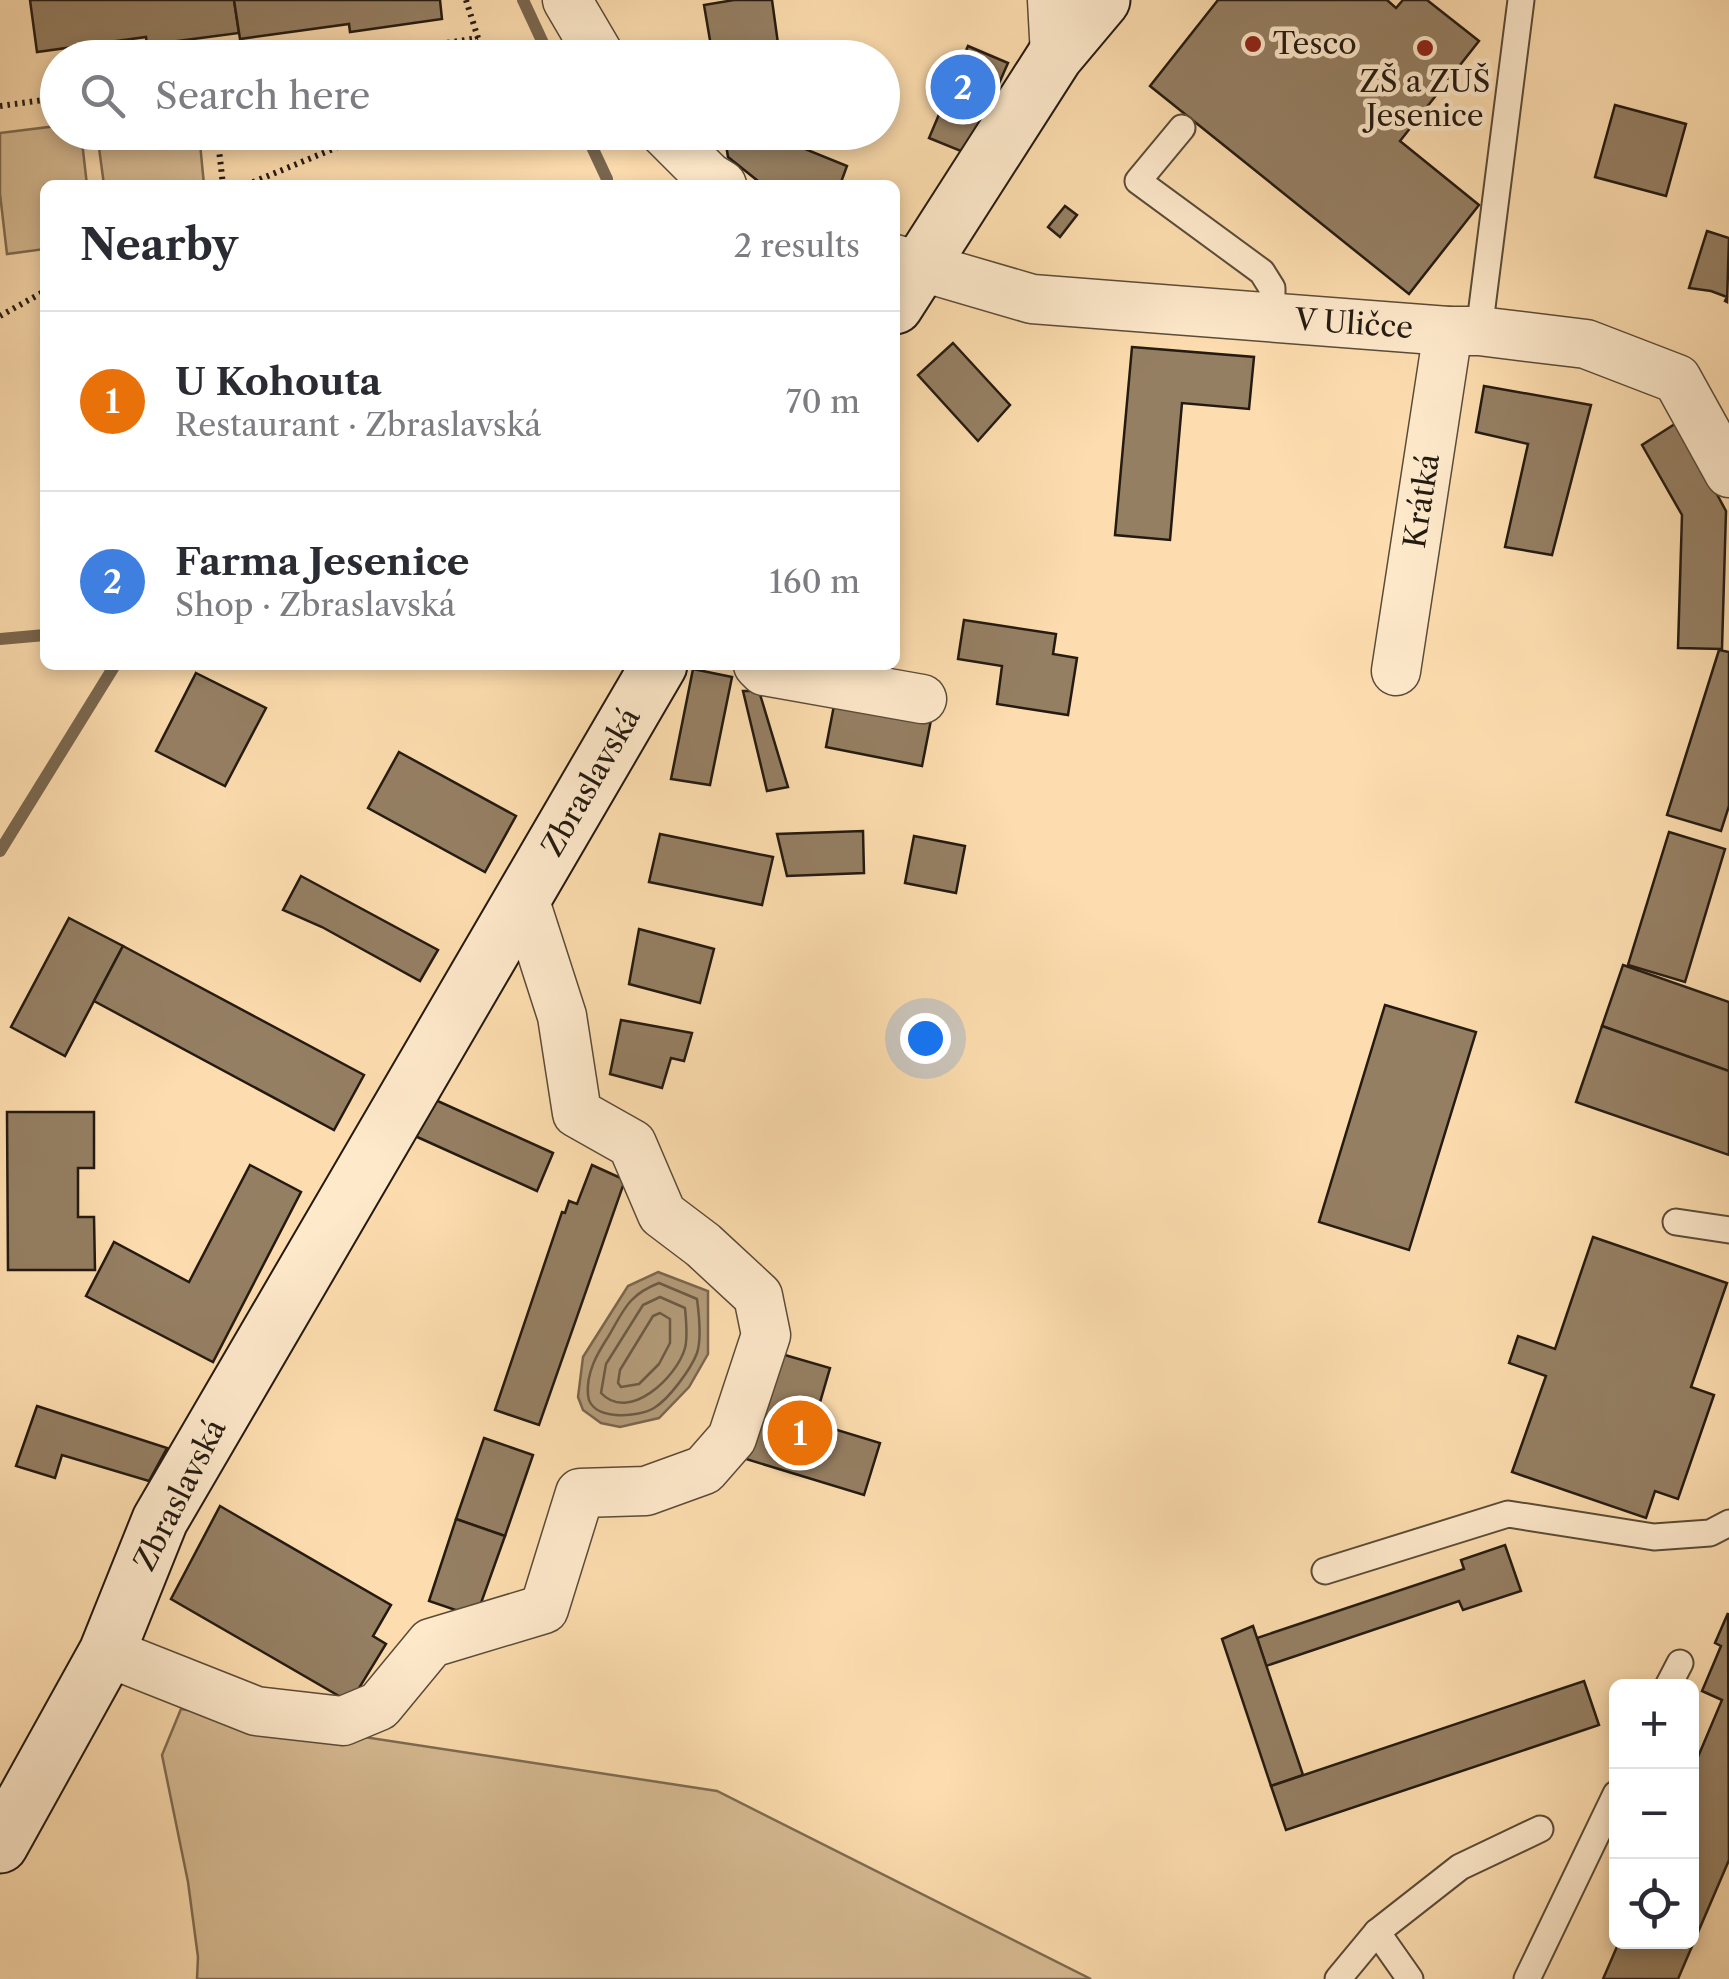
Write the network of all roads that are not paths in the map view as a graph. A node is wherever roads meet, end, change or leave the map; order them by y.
1 (567, 0) edge
2 (1052, 0) edge
3 (1102, 0) edge
4 (1521, 0) edge
5 (590, 40) edge
6 (1055, 56) junction
7 (1182, 128) dead end
8 (682, 150) edge
9 (714, 180) edge
10 (904, 277) edge
11 (1272, 318) junction
12 (1463, 331) junction
13 (1729, 473) edge
14 (656, 670) edge
15 (763, 670) edge
16 (1396, 671) dead end
17 (922, 698) dead end
18 (524, 898) junction
19 (1676, 1222) dead end
20 (1729, 1230) edge
21 (1729, 1523) edge
22 (1325, 1571) dead end
23 (107, 1652) junction
24 (1609, 1809) edge
25 (1540, 1829) dead end
26 (0, 1844) edge
27 (1377, 1932) junction
28 (1338, 1979) edge
29 (1410, 1979) edge
30 (1528, 1979) edge

1 - 5 street
2 - 6 street
3 - 6 main road
4 - 12 lane
6 - 10 main road
7 - 11 lane
8 - 9 street
10 - 11 street, V Uličce
11 - 12 street, V Uličce
12 - 13 street, V Uličce
12 - 16 street, Krátká
14 - 18 main road, Zbraslavská
15 - 17 street
18 - 23 main road, Zbraslavská
18 - 23 street
19 - 20 lane
21 - 22 lane
23 - 26 main road, Zbraslavská
24 - 30 lane
25 - 27 lane
27 - 28 lane
27 - 29 lane

